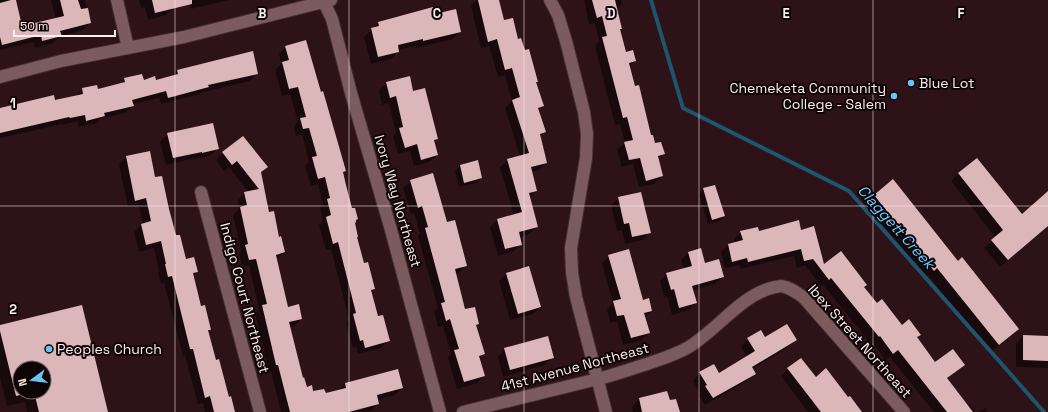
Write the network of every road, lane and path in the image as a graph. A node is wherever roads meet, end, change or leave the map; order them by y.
1 (117, 0) edge
2 (550, 0) edge
3 (326, 1) edge
4 (128, 48) junction
5 (0, 77) edge
6 (201, 192) dead end
7 (769, 288) joint
8 (598, 379) junction
9 (260, 412) edge
10 (440, 412) edge
11 (463, 412) edge
12 (606, 412) edge
13 (904, 412) edge

1 - 4 street
2 - 8 street
3 - 4 street
3 - 10 street, Ivory Way Northeast
4 - 5 street
6 - 9 street, Indigo Court Northeast
7 - 8 street, 41st Avenue Northeast
7 - 13 street, Ibex Street Northeast
8 - 11 street, 41st Avenue Northeast
8 - 12 street

